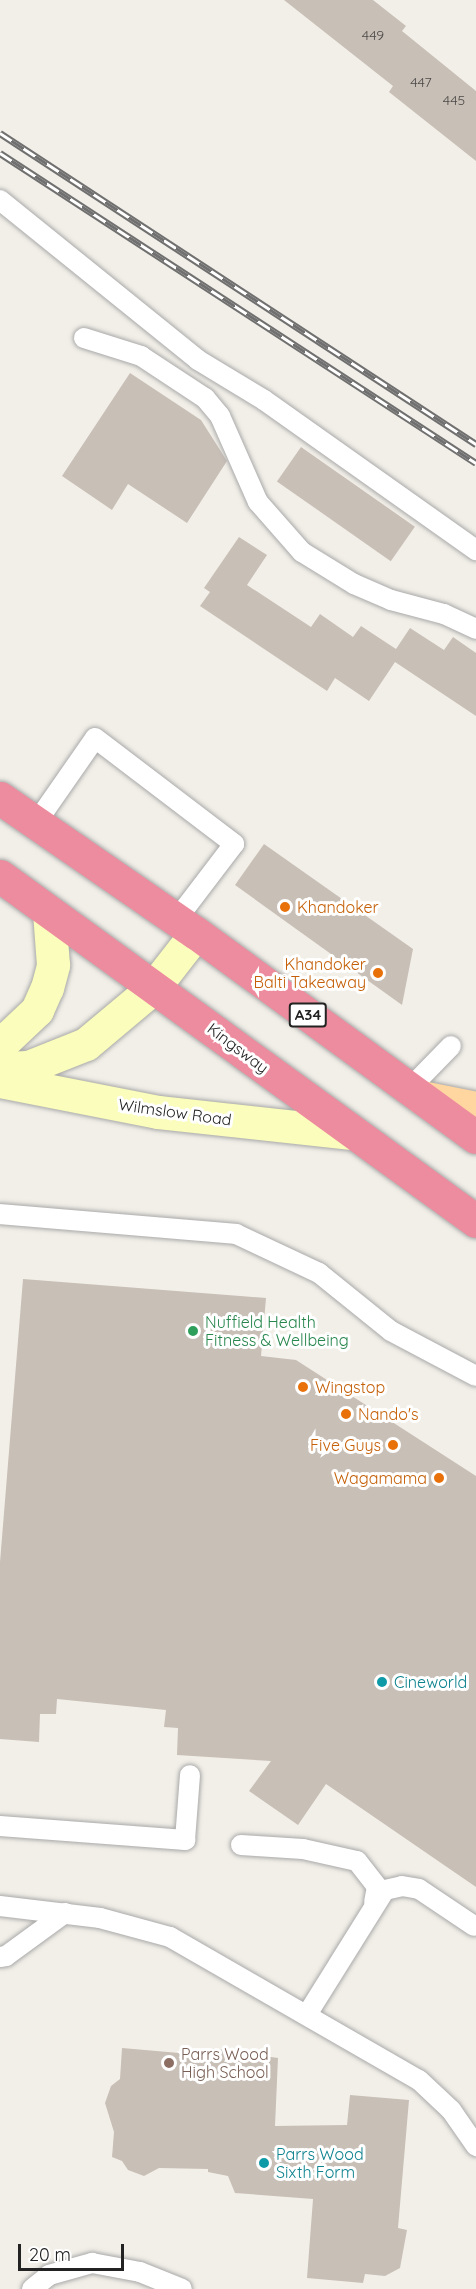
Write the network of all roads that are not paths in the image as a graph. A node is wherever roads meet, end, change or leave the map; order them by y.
1 (0, 200) edge
2 (84, 338) dead end
3 (476, 549) edge
4 (476, 628) edge
5 (0, 798) edge
6 (36, 823) junction
7 (0, 876) edge
8 (49, 912) junction
9 (186, 926) junction
10 (154, 987) junction
11 (0, 1045) edge
12 (451, 1046) dead end
13 (0, 1068) edge
14 (0, 1081) edge
15 (415, 1093) junction
16 (476, 1108) edge
17 (352, 1133) junction
18 (476, 1137) edge
19 (0, 1214) edge
20 (476, 1221) edge
21 (476, 1376) edge
22 (190, 1775) dead end
23 (0, 1826) edge
24 (241, 1845) dead end
25 (374, 1902) junction
26 (0, 1906) edge
27 (65, 1913) junction
28 (474, 1926) dead end
29 (0, 1957) edge
30 (308, 2013) junction
31 (476, 2146) edge
32 (32, 2289) edge
33 (182, 2289) edge

1 - 3 lane
2 - 4 lane
5 - 6 highway, A34
6 - 9 highway, A34
6 - 9 lane
7 - 8 highway, Kingsway
8 - 10 highway, Kingsway
8 - 11 main road
9 - 10 main road
9 - 15 highway, A34
10 - 13 main road
10 - 17 highway, Kingsway
12 - 15 lane
14 - 17 main road, Wilmslow Road
15 - 16 main road
15 - 18 highway, A34
17 - 20 highway, Kingsway
19 - 21 lane
22 - 23 lane
24 - 25 lane
25 - 28 lane
25 - 30 lane
26 - 27 lane
27 - 29 lane
27 - 30 lane
30 - 31 lane
32 - 33 lane

